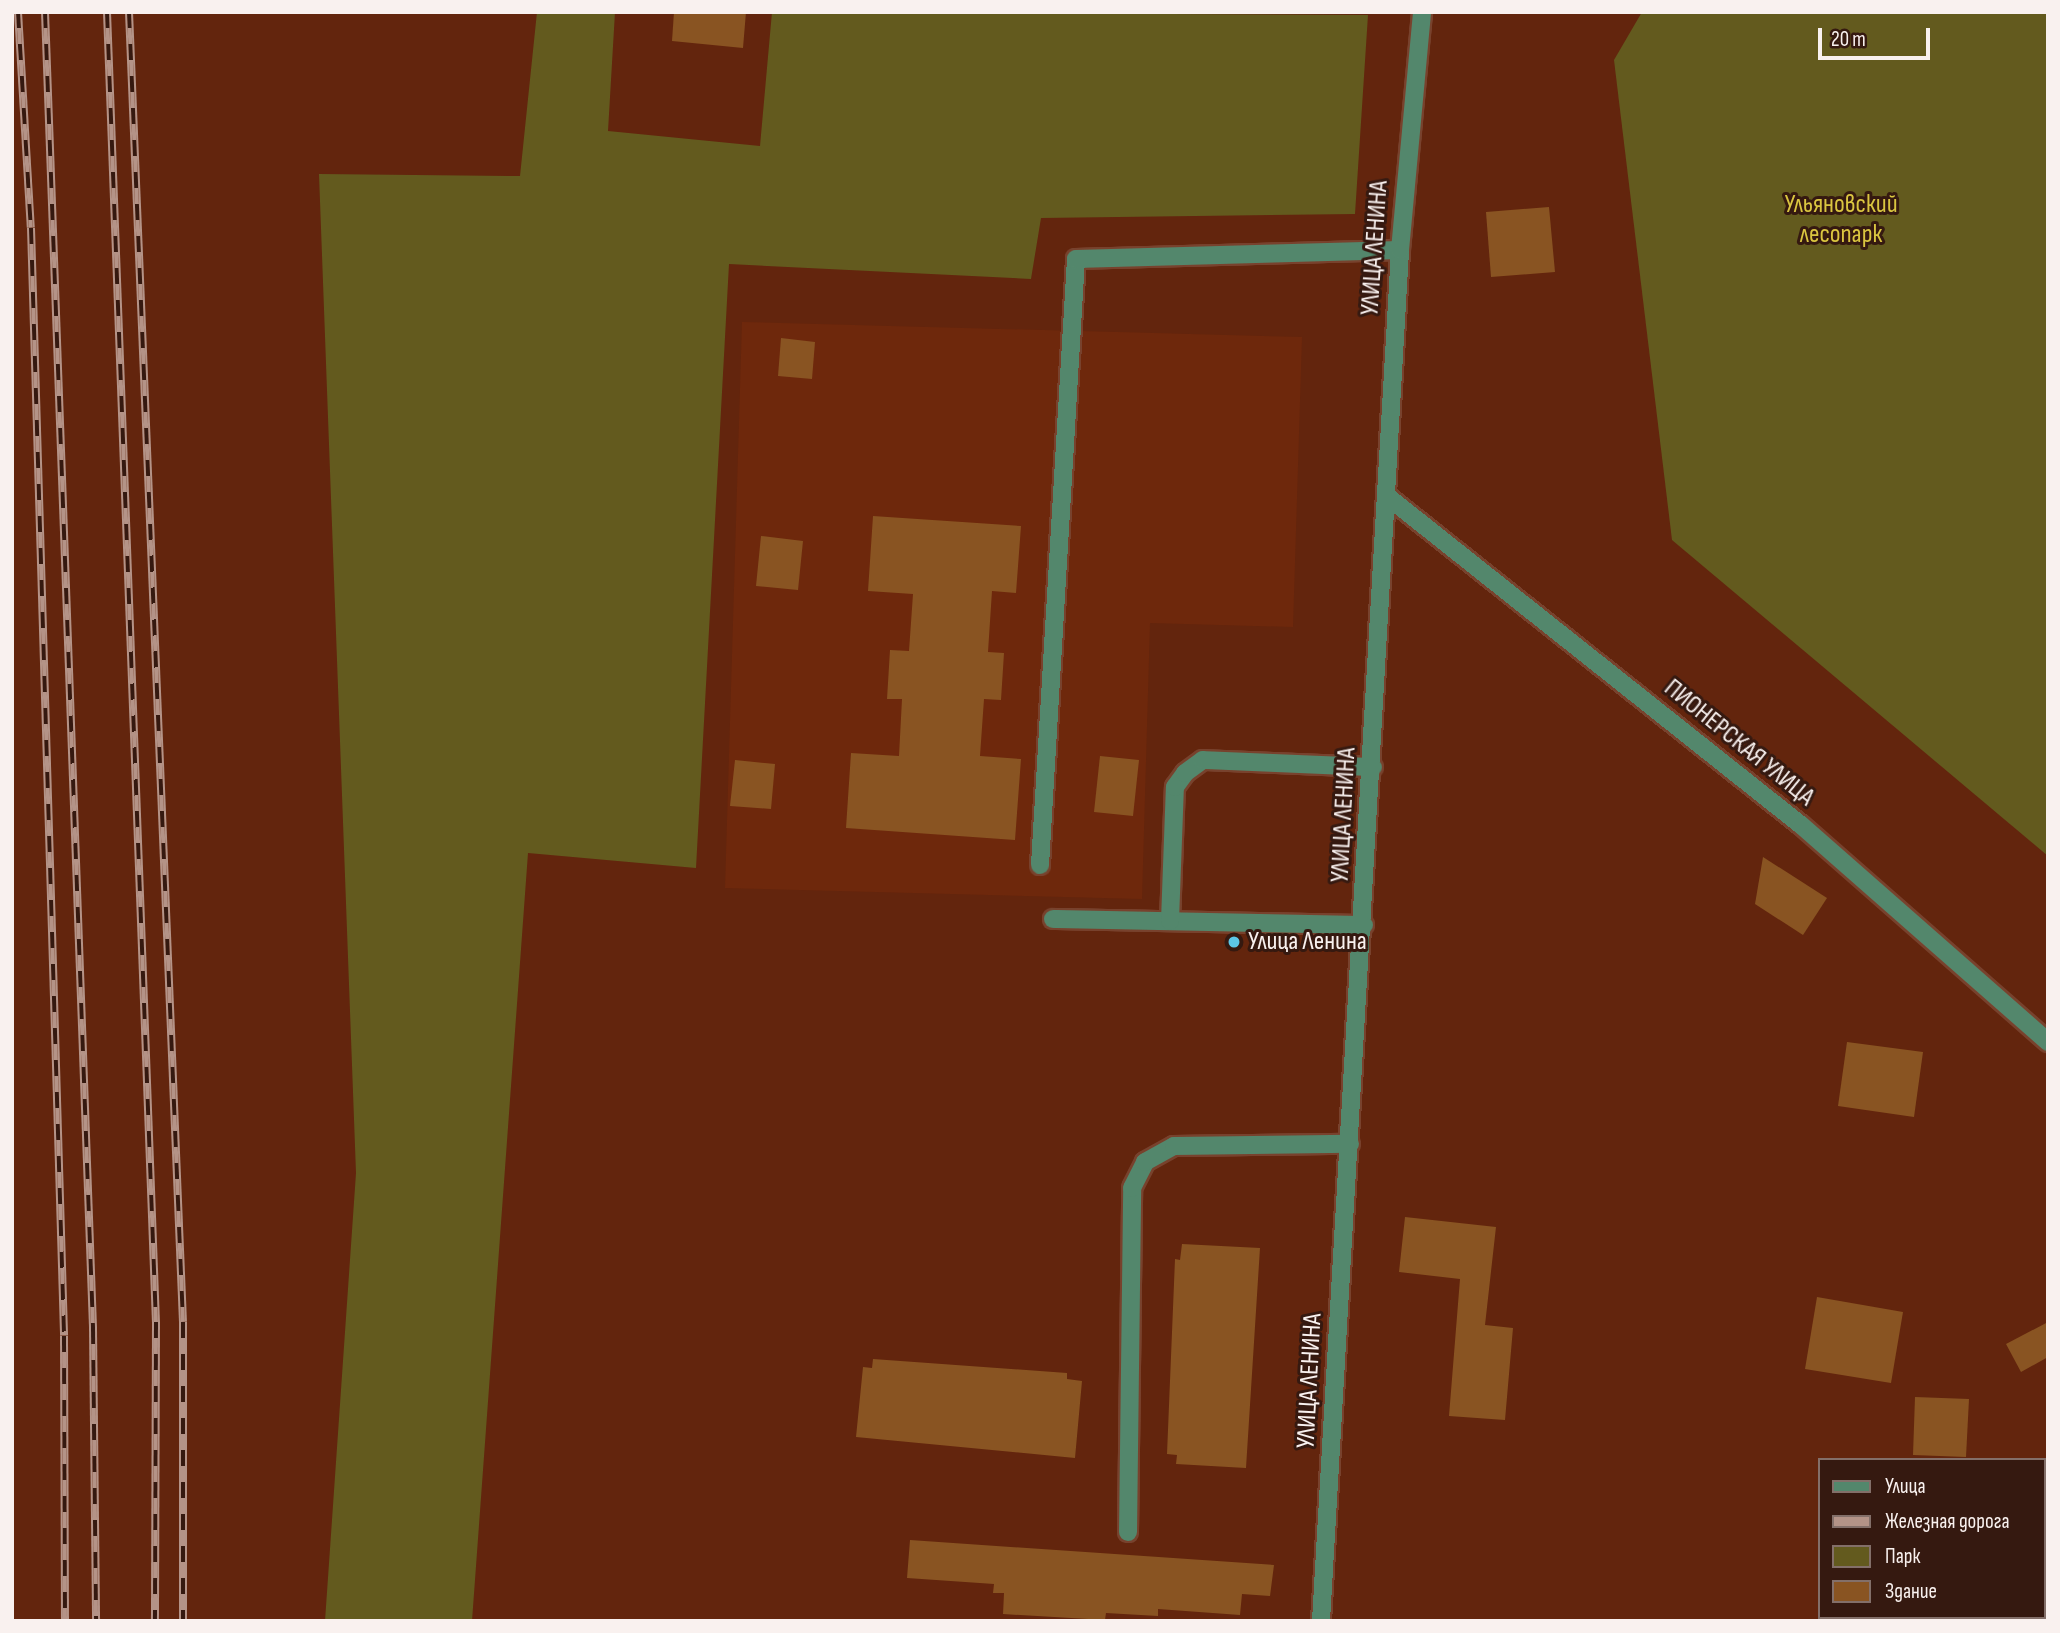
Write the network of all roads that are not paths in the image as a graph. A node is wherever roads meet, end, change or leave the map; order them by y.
1 (1422, 12) edge
2 (1400, 250) junction
3 (1388, 497) junction
4 (1373, 766) junction
5 (1040, 865) dead end
6 (1053, 919) dead end
7 (1170, 921) junction
8 (1364, 925) junction
9 (2048, 1042) edge
10 (1350, 1144) junction
11 (1128, 1531) dead end
12 (1321, 1621) edge

1 - 2 street, УЛИЦА ЛЕНИНА
2 - 3 street, УЛИЦА ЛЕНИНА
2 - 5 street
3 - 4 street, УЛИЦА ЛЕНИНА
3 - 9 street, ПИОНЕРСКАЯ УЛИЦА
4 - 7 street
4 - 8 street, УЛИЦА ЛЕНИНА
6 - 7 street
7 - 8 street
8 - 10 street, УЛИЦА ЛЕНИНА
10 - 11 street
10 - 12 street, УЛИЦА ЛЕНИНА

